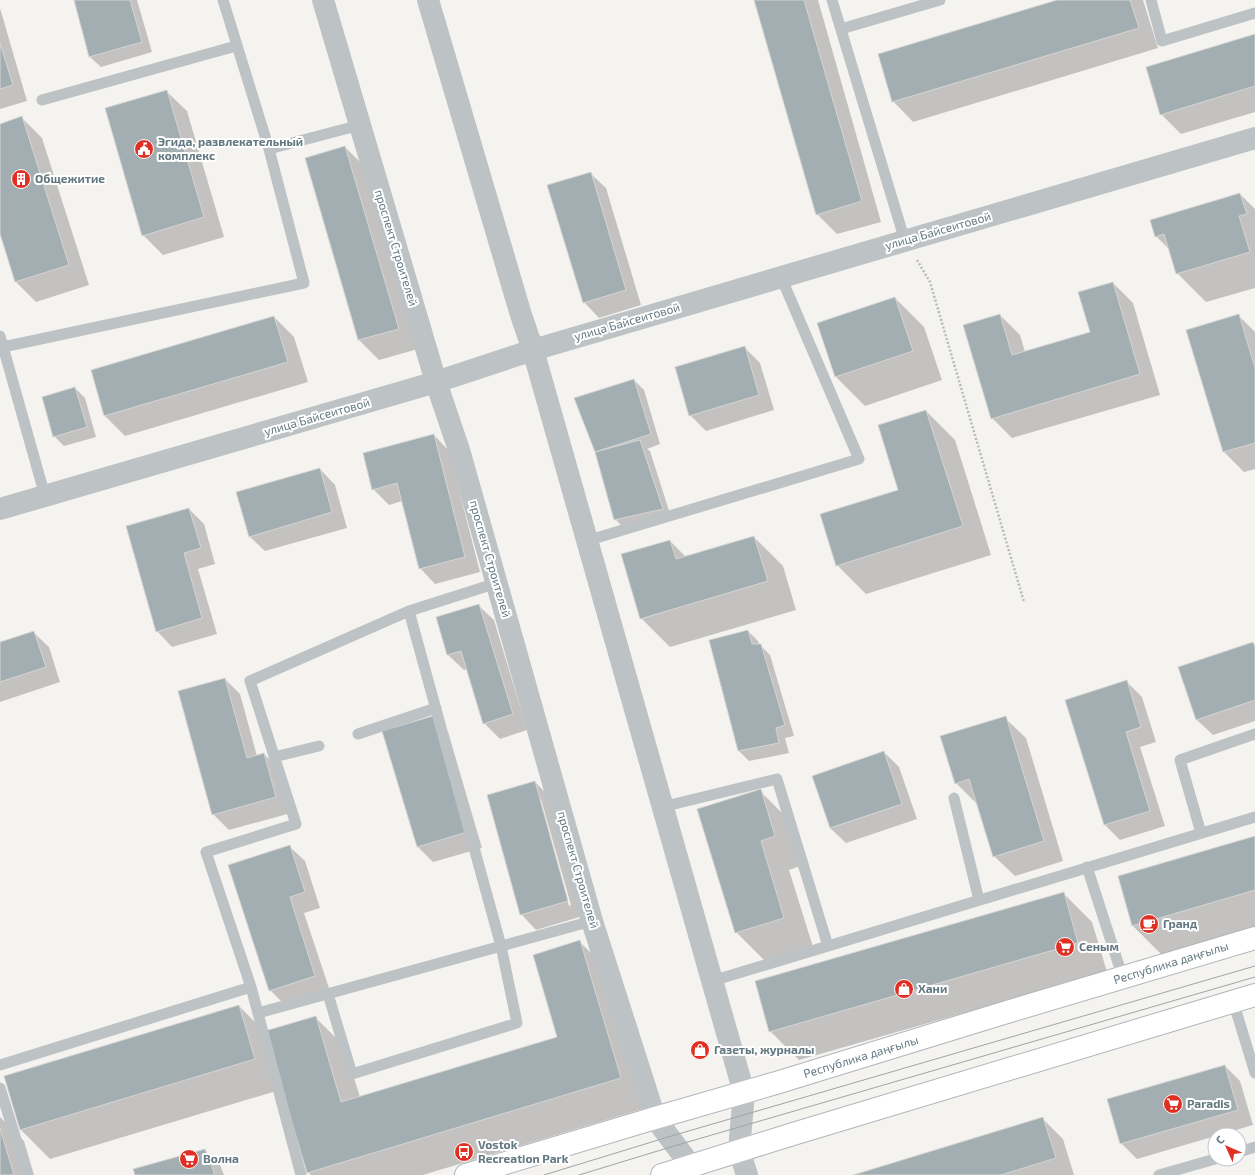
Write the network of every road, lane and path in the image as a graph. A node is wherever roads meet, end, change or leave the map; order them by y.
1 (223, 0) edge
2 (323, 0) edge
3 (428, 0) edge
4 (832, 0) edge
5 (940, 0) edge
6 (1151, 0) edge
7 (1255, 13) edge
8 (841, 30) junction
9 (236, 46) junction
10 (42, 100) dead end
11 (360, 125) junction
12 (1255, 138) edge
13 (269, 149) junction
14 (905, 241) junction
15 (780, 277) junction
16 (1, 342) edge
17 (533, 350) junction
18 (436, 382) junction
19 (45, 496) junction
20 (0, 509) edge
21 (586, 541) junction
22 (496, 583) junction
23 (1024, 602) dead end
24 (409, 612) junction
25 (436, 708) junction
26 (358, 734) dead end
27 (1255, 734) edge
28 (319, 746) dead end
29 (274, 757) junction
30 (954, 798) dead end
31 (662, 806) junction
32 (1255, 817) edge
33 (1201, 833) junction
34 (1088, 867) junction
35 (979, 900) junction
36 (592, 921) junction
37 (1255, 938) edge
38 (501, 946) junction
39 (828, 946) junction
40 (1123, 978) junction
41 (712, 981) junction
42 (251, 987) junction
43 (328, 994) junction
44 (1255, 995) edge
45 (1233, 1001) junction
46 (258, 1013) junction
47 (0, 1065) edge
48 (1255, 1073) edge
49 (0, 1088) edge
50 (744, 1093) junction
51 (655, 1118) junction
52 (739, 1150) junction
53 (1207, 1161) edge
54 (692, 1171) edge
55 (28, 1175) edge
56 (301, 1175) edge
57 (466, 1175) edge
58 (662, 1175) edge
59 (747, 1175) edge
60 (1159, 1175) edge

1 - 9 lane
2 - 11 street, проспект Строителей
3 - 17 street
4 - 8 lane
5 - 8 lane
6 - 7 lane
8 - 14 lane
9 - 10 lane
9 - 13 lane
11 - 13 lane
11 - 18 street, проспект Строителей
12 - 14 street, улица Байсеитовой
13 - 16 lane
14 - 15 street, улица Байсеитовой
14 - 23 path
15 - 17 street, улица Байсеитовой
15 - 21 lane
16 - 19 lane
17 - 18 street, улица Байсеитовой
17 - 21 street
18 - 19 street, улица Байсеитовой
18 - 22 street, проспект Строителей
19 - 20 street, улица Байсеитовой
21 - 31 street
22 - 24 lane
22 - 36 street, проспект Строителей
24 - 25 lane
24 - 29 lane
25 - 26 lane
25 - 38 lane
27 - 33 lane
28 - 29 lane
29 - 42 lane
30 - 35 lane
31 - 39 lane
31 - 41 street
32 - 33 lane
33 - 34 lane
34 - 35 lane
34 - 40 lane
35 - 39 lane
36 - 38 lane
36 - 51 street, проспект Строителей
37 - 40 main road, Республика даңғылы
38 - 43 lane
38 - 43 lane
39 - 41 lane
40 - 50 main road, Республика даңғылы
41 - 50 street
42 - 46 lane
42 - 47 lane
43 - 46 lane
44 - 45 main road
45 - 48 lane
45 - 52 main road
46 - 56 lane
49 - 55 lane
50 - 51 main road, Республика даңғылы
50 - 52 street
51 - 54 street, проспект Строителей
51 - 57 main road, Республика даңғылы
52 - 54 main road
52 - 59 street
53 - 60 lane
54 - 58 main road

